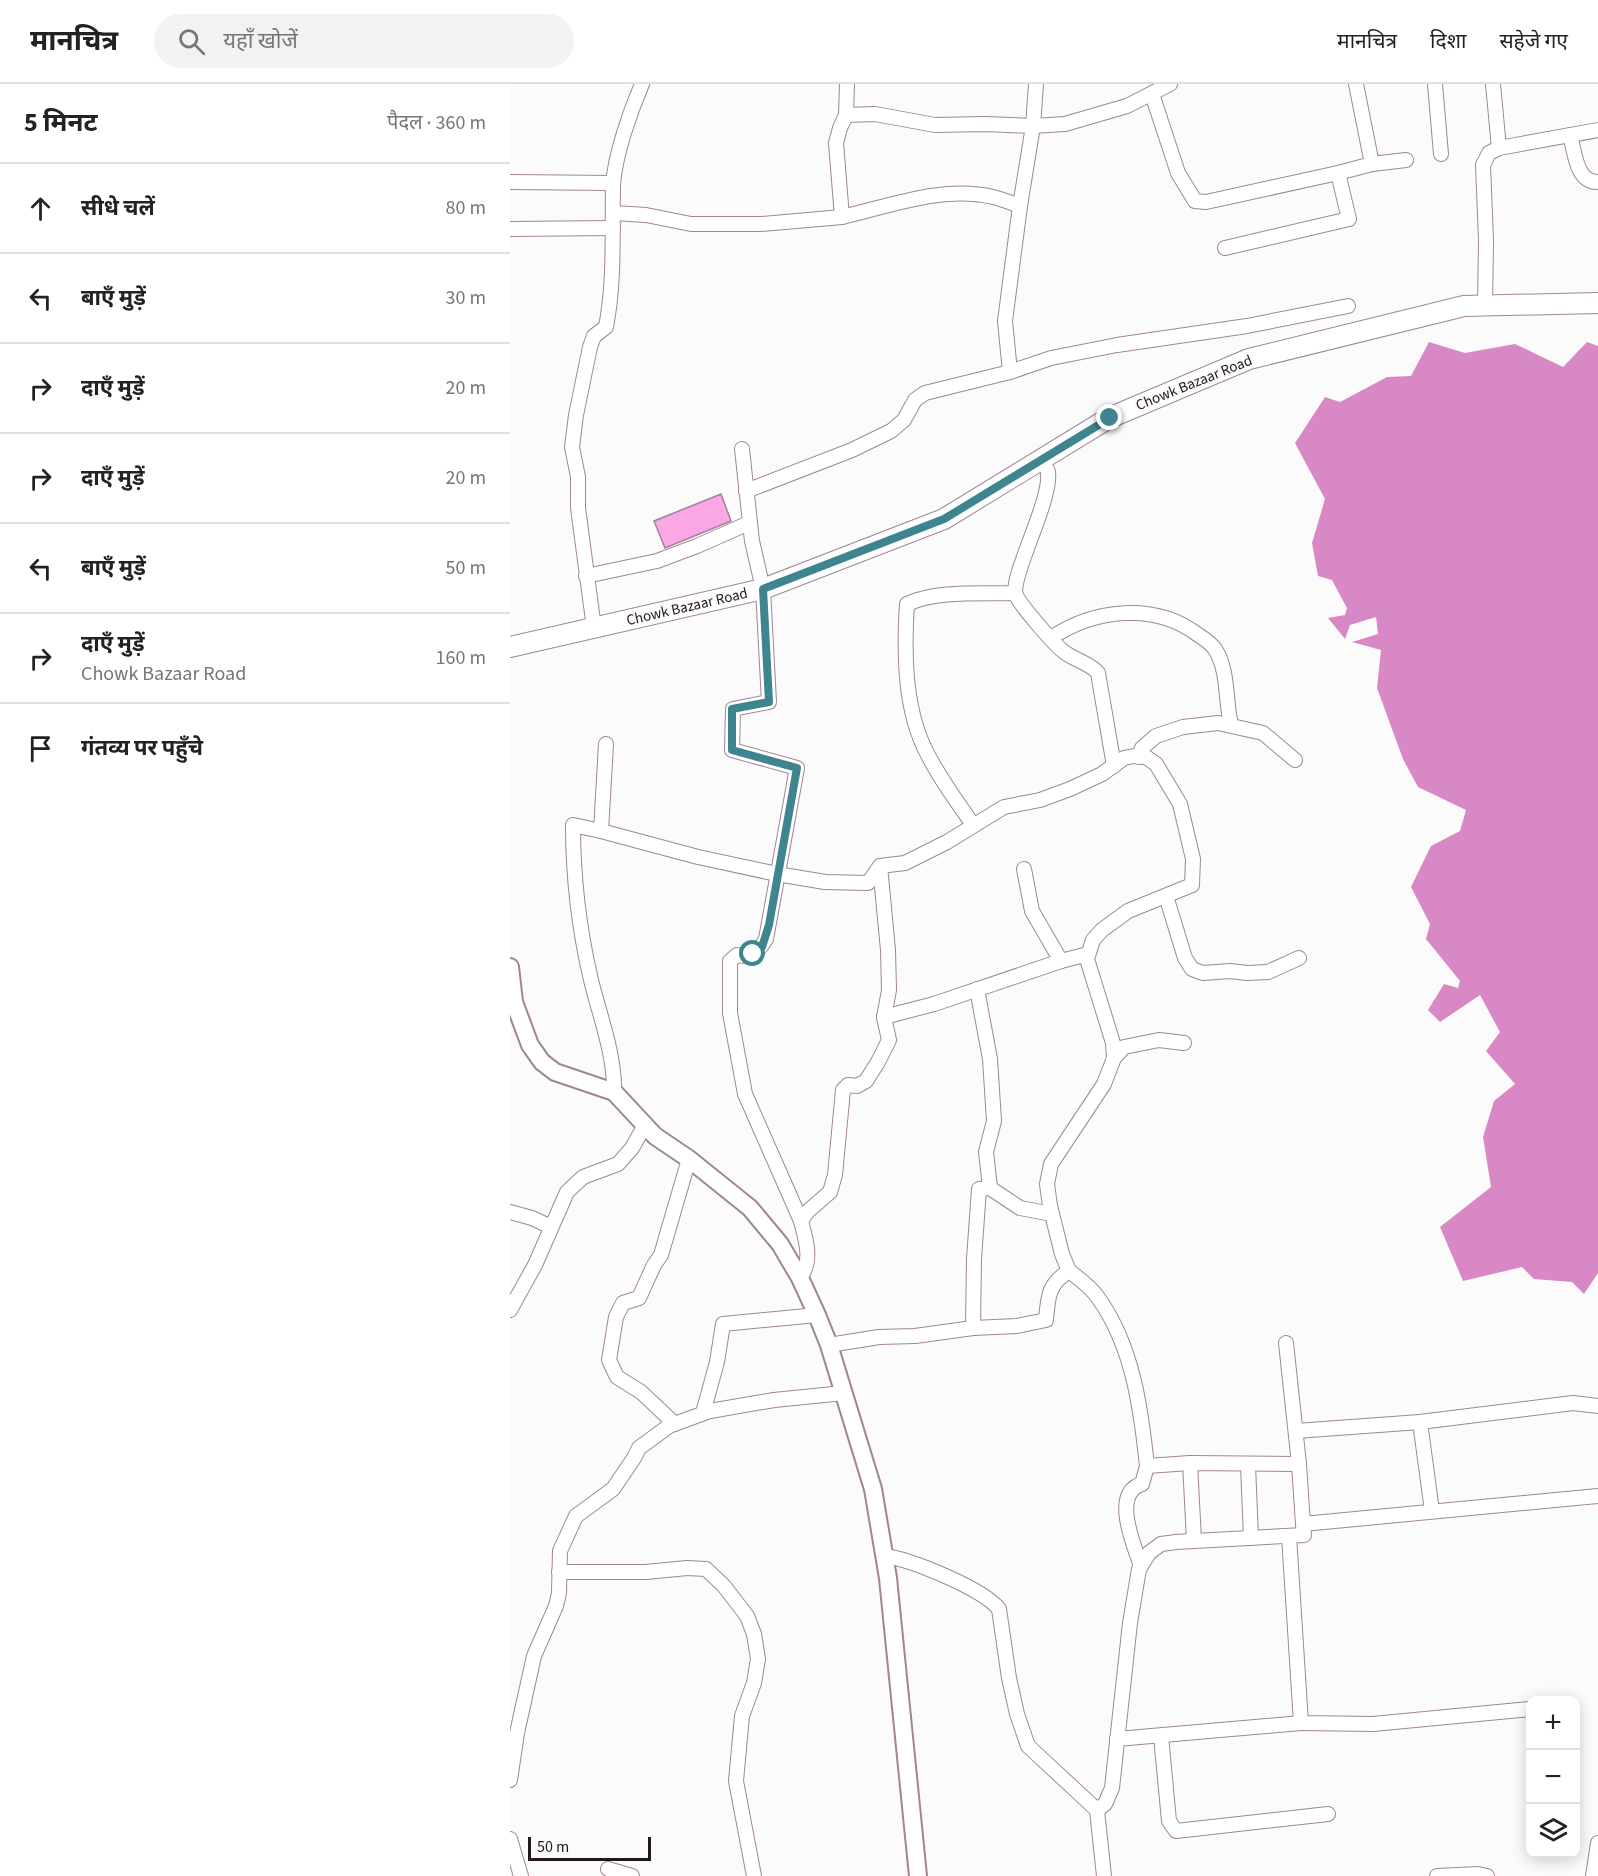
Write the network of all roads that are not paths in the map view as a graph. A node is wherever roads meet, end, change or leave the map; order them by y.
1 (642, 84) edge
2 (847, 84) edge
3 (1036, 84) edge
4 (1170, 84) edge
5 (1356, 84) edge
6 (1435, 84) edge
7 (1493, 84) edge
8 (1152, 94) junction
9 (846, 115) junction
10 (1033, 126) junction
11 (1598, 130) edge
12 (1570, 135) junction
13 (1499, 148) junction
14 (1441, 154) dead end
15 (1406, 160) dead end
16 (1372, 164) junction
17 (1338, 174) junction
18 (1598, 182) edge
19 (510, 183) edge
20 (614, 183) junction
21 (1020, 206) junction
22 (614, 213) junction
23 (842, 217) junction
24 (613, 228) junction
25 (510, 229) edge
26 (1225, 248) dead end
27 (1598, 303) edge
28 (1348, 306) dead end
29 (1485, 306) junction
30 (1010, 372) junction
31 (742, 449) dead end
32 (1041, 460) junction
33 (746, 491) junction
34 (749, 523) junction
35 (586, 576) junction
36 (763, 589) junction
37 (1014, 593) junction
38 (594, 628) junction
39 (1051, 638) junction
40 (510, 647) edge
41 (1231, 725) junction
42 (606, 744) dead end
43 (1138, 756) junction
44 (1294, 760) dead end
45 (1114, 766) junction
46 (974, 825) junction
47 (601, 831) junction
48 (880, 866) junction
49 (1024, 869) dead end
50 (777, 874) junction
51 (1166, 896) junction
52 (1088, 954) junction
53 (1299, 958) dead end
54 (1061, 961) junction
55 (510, 967) edge
56 (976, 989) junction
57 (512, 1003) edge
58 (884, 1017) junction
59 (1184, 1043) dead end
60 (1114, 1058) junction
61 (614, 1092) junction
62 (645, 1125) junction
63 (689, 1159) junction
64 (990, 1188) junction
65 (510, 1212) edge
66 (1052, 1214) junction
67 (801, 1221) junction
68 (551, 1227) junction
69 (1069, 1271) junction
70 (800, 1278) junction
71 (510, 1310) edge
72 (817, 1315) junction
73 (973, 1328) junction
74 (1286, 1343) dead end
75 (829, 1345) junction
76 (844, 1393) junction
77 (1598, 1406) edge
78 (703, 1413) junction
79 (1420, 1422) junction
80 (675, 1424) junction
81 (1296, 1431) junction
82 (1190, 1463) junction
83 (1299, 1464) junction
84 (1248, 1465) junction
85 (1147, 1466) junction
86 (1598, 1496) edge
87 (1432, 1511) junction
88 (1303, 1524) junction
89 (1289, 1536) junction
90 (1251, 1538) junction
91 (1194, 1540) junction
92 (884, 1556) junction
93 (1141, 1566) junction
94 (559, 1572) junction
95 (1526, 1709) edge
96 (1301, 1724) junction
97 (1161, 1736) junction
98 (1118, 1739) junction
99 (510, 1780) edge
100 (1097, 1810) junction
101 (1328, 1814) dead end
102 (510, 1839) edge
103 (1598, 1843) edge
104 (608, 1869) dead end
105 (521, 1876) edge
106 (632, 1876) edge
107 (754, 1876) edge
108 (918, 1876) edge
109 (1104, 1876) edge
110 (1437, 1876) edge
111 (1487, 1876) edge
112 (1593, 1876) edge

1 - 20 street
2 - 9 street
3 - 10 street
4 - 8 street
5 - 16 street
6 - 14 street
7 - 13 street
8 - 10 street
8 - 17 street
9 - 10 street
9 - 23 street
10 - 21 street
11 - 12 street
12 - 13 street
12 - 18 street
13 - 29 street
15 - 16 street
16 - 17 street
17 - 26 street
19 - 20 street
20 - 22 street
21 - 23 street
21 - 30 street
22 - 23 street
22 - 24 street
24 - 25 street
24 - 35 street
27 - 29 main road, Chowk Bazaar Road
28 - 30 street
29 - 32 main road, Chowk Bazaar Road
30 - 33 street
31 - 33 street
32 - 36 main road, Chowk Bazaar Road
32 - 37 street
33 - 34 street
34 - 35 street
34 - 36 street
35 - 38 street
36 - 38 main road, Chowk Bazaar Road
36 - 50 street
37 - 39 street
37 - 46 street
38 - 40 main road, Chowk Bazaar Road
39 - 41 street
39 - 45 street
41 - 43 street
41 - 44 street
42 - 47 street
43 - 45 street
43 - 51 street
45 - 46 street
46 - 48 street
47 - 50 street
47 - 61 street
48 - 50 street
48 - 58 street
49 - 54 street
50 - 67 street
51 - 52 street
51 - 53 street
52 - 54 street
52 - 60 street
54 - 56 street
55 - 57 street
56 - 58 street
56 - 64 street
57 - 61 street
58 - 67 street
59 - 60 street
60 - 66 street
61 - 62 street
62 - 63 street
62 - 68 street
63 - 70 street
63 - 80 street
64 - 66 street
64 - 73 street
65 - 68 street
66 - 69 street
67 - 70 street
68 - 71 street
69 - 73 street
69 - 85 street
70 - 72 street
72 - 75 street
72 - 78 street
73 - 75 street
74 - 81 street
75 - 76 street
76 - 78 street
76 - 92 street
77 - 79 street
78 - 80 street
79 - 81 street
79 - 87 street
80 - 94 street
81 - 83 street
82 - 84 street
82 - 85 street
82 - 91 street
83 - 84 street
83 - 88 street
84 - 90 street
85 - 93 street
86 - 87 street
87 - 88 street
88 - 89 street
89 - 90 street
89 - 96 street
90 - 91 street
91 - 93 street
92 - 100 street
92 - 108 street
93 - 98 street
94 - 99 street
94 - 107 street
95 - 96 street
96 - 97 street
97 - 98 street
97 - 101 street
98 - 100 street
100 - 109 street
102 - 105 street
103 - 112 street
104 - 106 street
110 - 111 street

